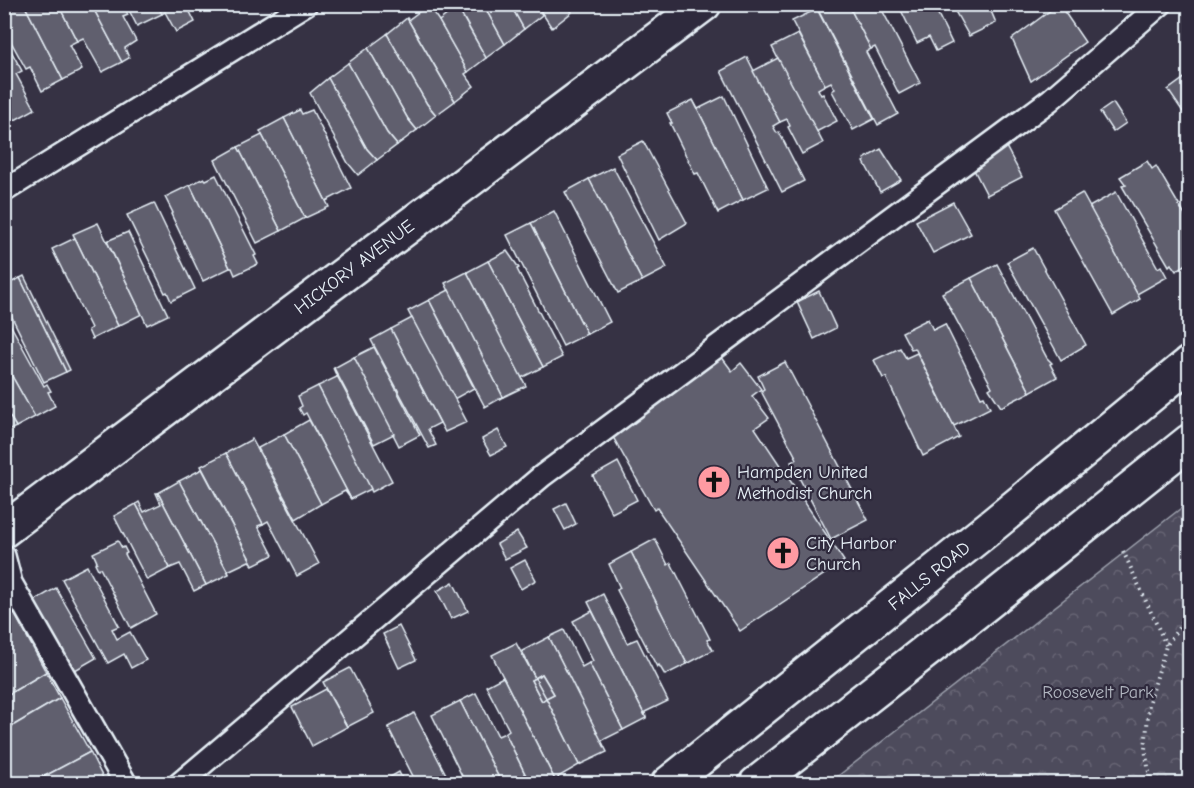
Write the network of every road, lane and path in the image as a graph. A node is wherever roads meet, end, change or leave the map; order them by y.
1 (306, 4) edge
2 (704, 4) edge
3 (1161, 4) edge
4 (4, 191) edge
5 (1190, 363) edge
6 (1190, 441) edge
7 (4, 530) edge
8 (1123, 551) dead end
9 (4, 556) edge
10 (1190, 612) edge
11 (1166, 646) junction
12 (126, 783) edge
13 (179, 783) edge
14 (668, 783) edge
15 (756, 783) edge
16 (1151, 783) edge

1 - 4 lane
2 - 7 main road, HICKORY AVENUE
3 - 13 lane
5 - 14 main road, FALLS ROAD
6 - 15 main road
8 - 11 path
9 - 12 lane
10 - 11 path
11 - 16 path

